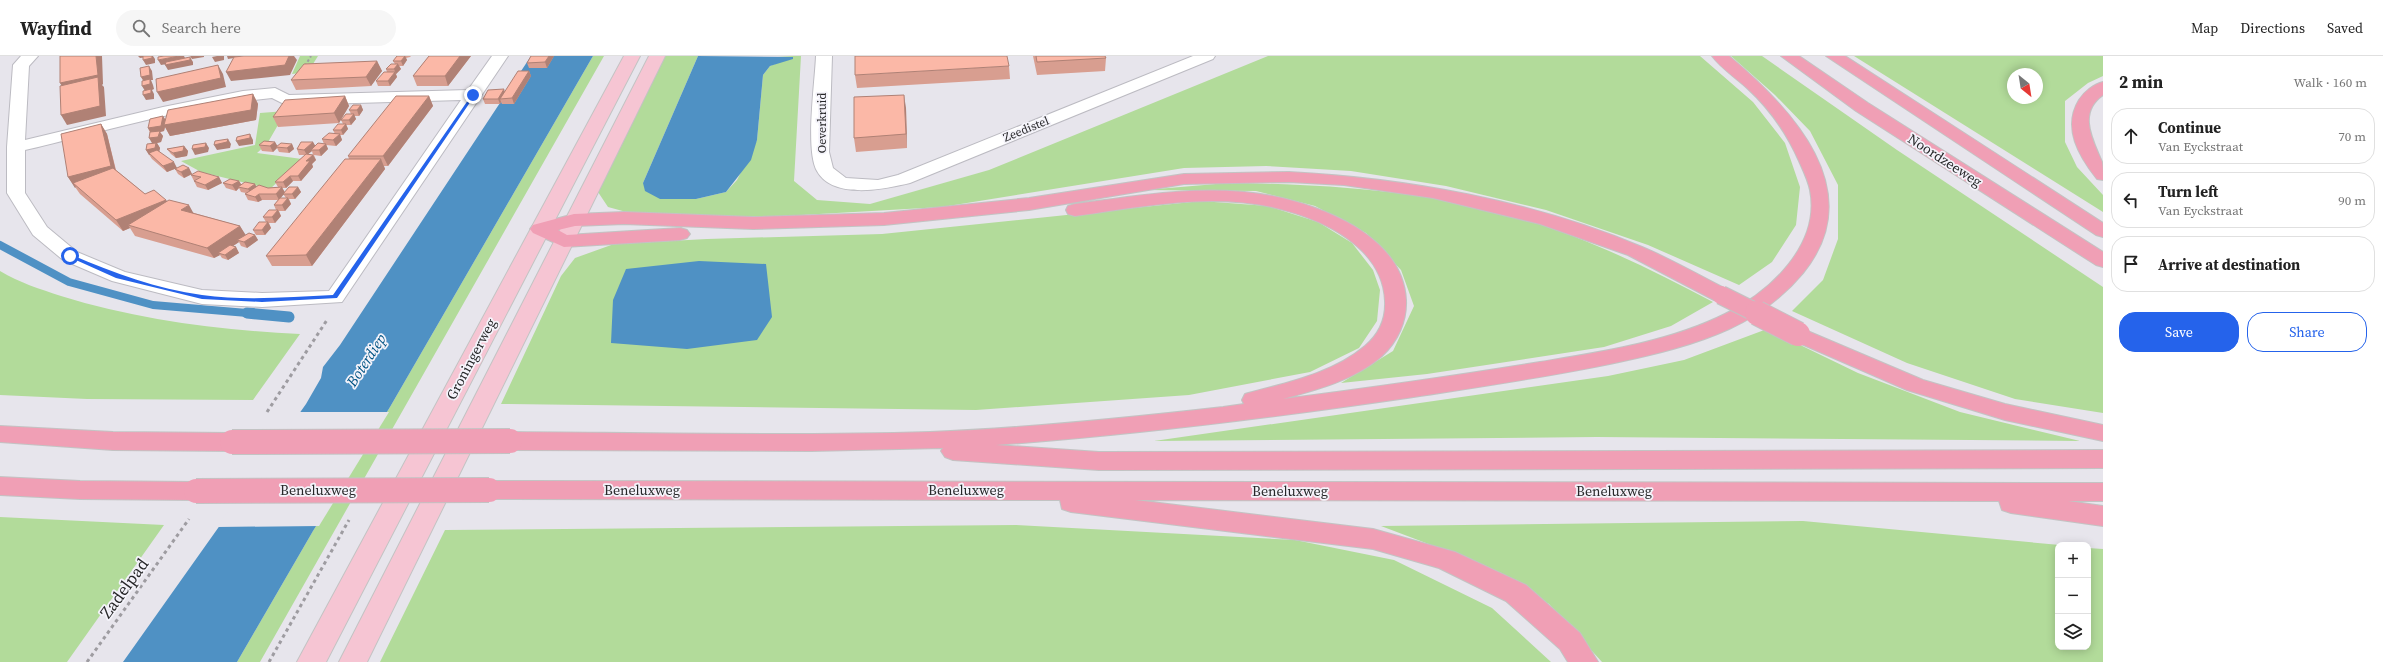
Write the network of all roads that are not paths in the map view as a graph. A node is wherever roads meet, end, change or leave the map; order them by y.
1 (30, 56) edge
2 (500, 56) edge
3 (632, 56) edge
4 (657, 56) edge
5 (824, 56) edge
6 (1207, 56) edge
7 (1720, 56) edge
8 (1789, 56) edge
9 (1834, 56) edge
10 (2103, 87) edge
11 (473, 95) junction
12 (16, 148) junction
13 (2103, 175) edge
14 (841, 183) joint
15 (574, 220) junction
16 (540, 229) junction
17 (2103, 231) edge
18 (564, 241) junction
19 (2103, 261) edge
20 (1190, 418) junction
21 (2103, 433) edge
22 (0, 434) edge
23 (824, 442) junction
24 (2103, 459) edge
25 (0, 486) edge
26 (968, 490) junction
27 (1933, 491) junction
28 (2103, 492) edge
29 (2103, 516) edge
30 (311, 662) edge
31 (353, 662) edge
32 (1584, 662) edge

1 - 12 street
2 - 11 street
3 - 16 main road, Groningerweg
4 - 15 main road, Groningerweg
5 - 14 street, Oeverkruid
6 - 14 street, Zeedistel
7 - 20 highway
8 - 19 highway, Noordzeeweg
9 - 17 highway, Noordzeeweg
10 - 13 highway
11 - 12 street
11 - 12 street
15 - 16 highway
15 - 18 main road, Groningerweg
15 - 21 highway, bridge
16 - 18 highway
16 - 30 main road, Groningerweg
18 - 20 highway
18 - 31 main road, Groningerweg
20 - 23 highway
22 - 23 highway, bridge
23 - 24 highway
25 - 26 highway, Beneluxweg, bridge
26 - 27 highway, Beneluxweg
26 - 32 highway
27 - 28 highway
27 - 29 highway

